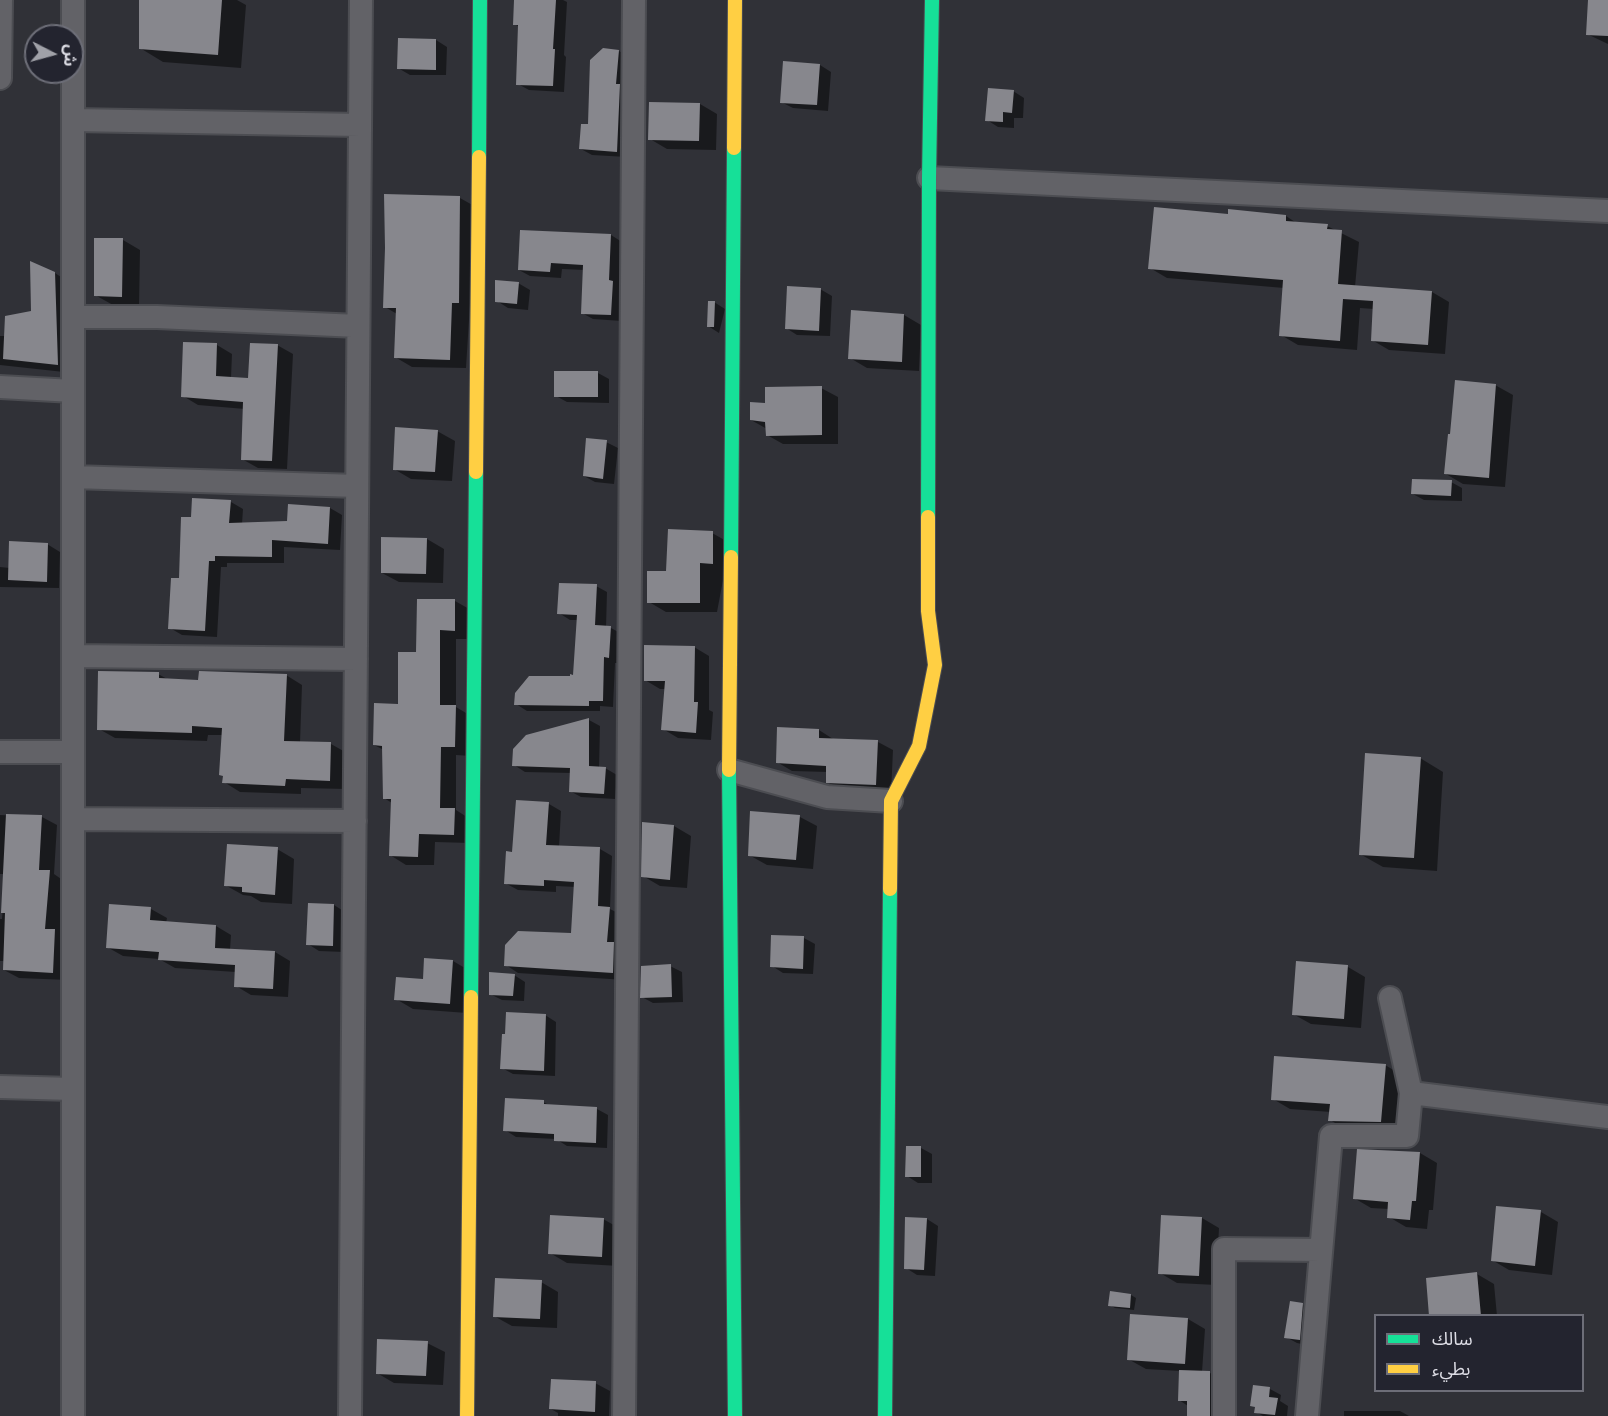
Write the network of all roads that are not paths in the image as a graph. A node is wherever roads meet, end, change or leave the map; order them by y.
1 (1, 0) edge
2 (73, 0) edge
3 (361, 0) edge
4 (480, 0) edge
5 (634, 0) edge
6 (735, 0) edge
7 (932, 0) edge
8 (0, 78) edge
9 (73, 120) junction
10 (360, 125) junction
11 (929, 178) junction
12 (1608, 211) edge
13 (73, 317) junction
14 (358, 326) junction
15 (0, 387) edge
16 (73, 391) junction
17 (73, 477) junction
18 (357, 486) junction
19 (73, 656) junction
20 (356, 660) junction
21 (0, 752) edge
22 (73, 752) junction
23 (729, 770) junction
24 (891, 801) junction
25 (73, 819) junction
26 (355, 821) junction
27 (1390, 998) dead end
28 (0, 1087) edge
29 (73, 1089) junction
30 (1411, 1093) junction
31 (1608, 1117) edge
32 (1321, 1250) junction
33 (73, 1416) edge
34 (350, 1416) edge
35 (467, 1416) edge
36 (624, 1416) edge
37 (735, 1416) edge
38 (885, 1416) edge
39 (1224, 1416) edge
40 (1307, 1416) edge

1 - 8 street
2 - 9 street
3 - 10 street
4 - 35 street
5 - 36 street
6 - 23 street
7 - 11 street
9 - 10 street
9 - 13 street
10 - 14 street
11 - 12 street
11 - 24 street
13 - 14 street
13 - 16 street
14 - 18 street
15 - 16 street
16 - 17 street
17 - 18 street
17 - 19 street
18 - 20 street
19 - 20 street
19 - 22 street
20 - 26 street
21 - 22 street
22 - 25 street
23 - 24 street
23 - 37 street
24 - 38 street
25 - 26 street
25 - 29 street
26 - 34 street
27 - 30 street
28 - 29 street
29 - 33 street
30 - 31 street
30 - 32 street
32 - 39 street
32 - 40 street

